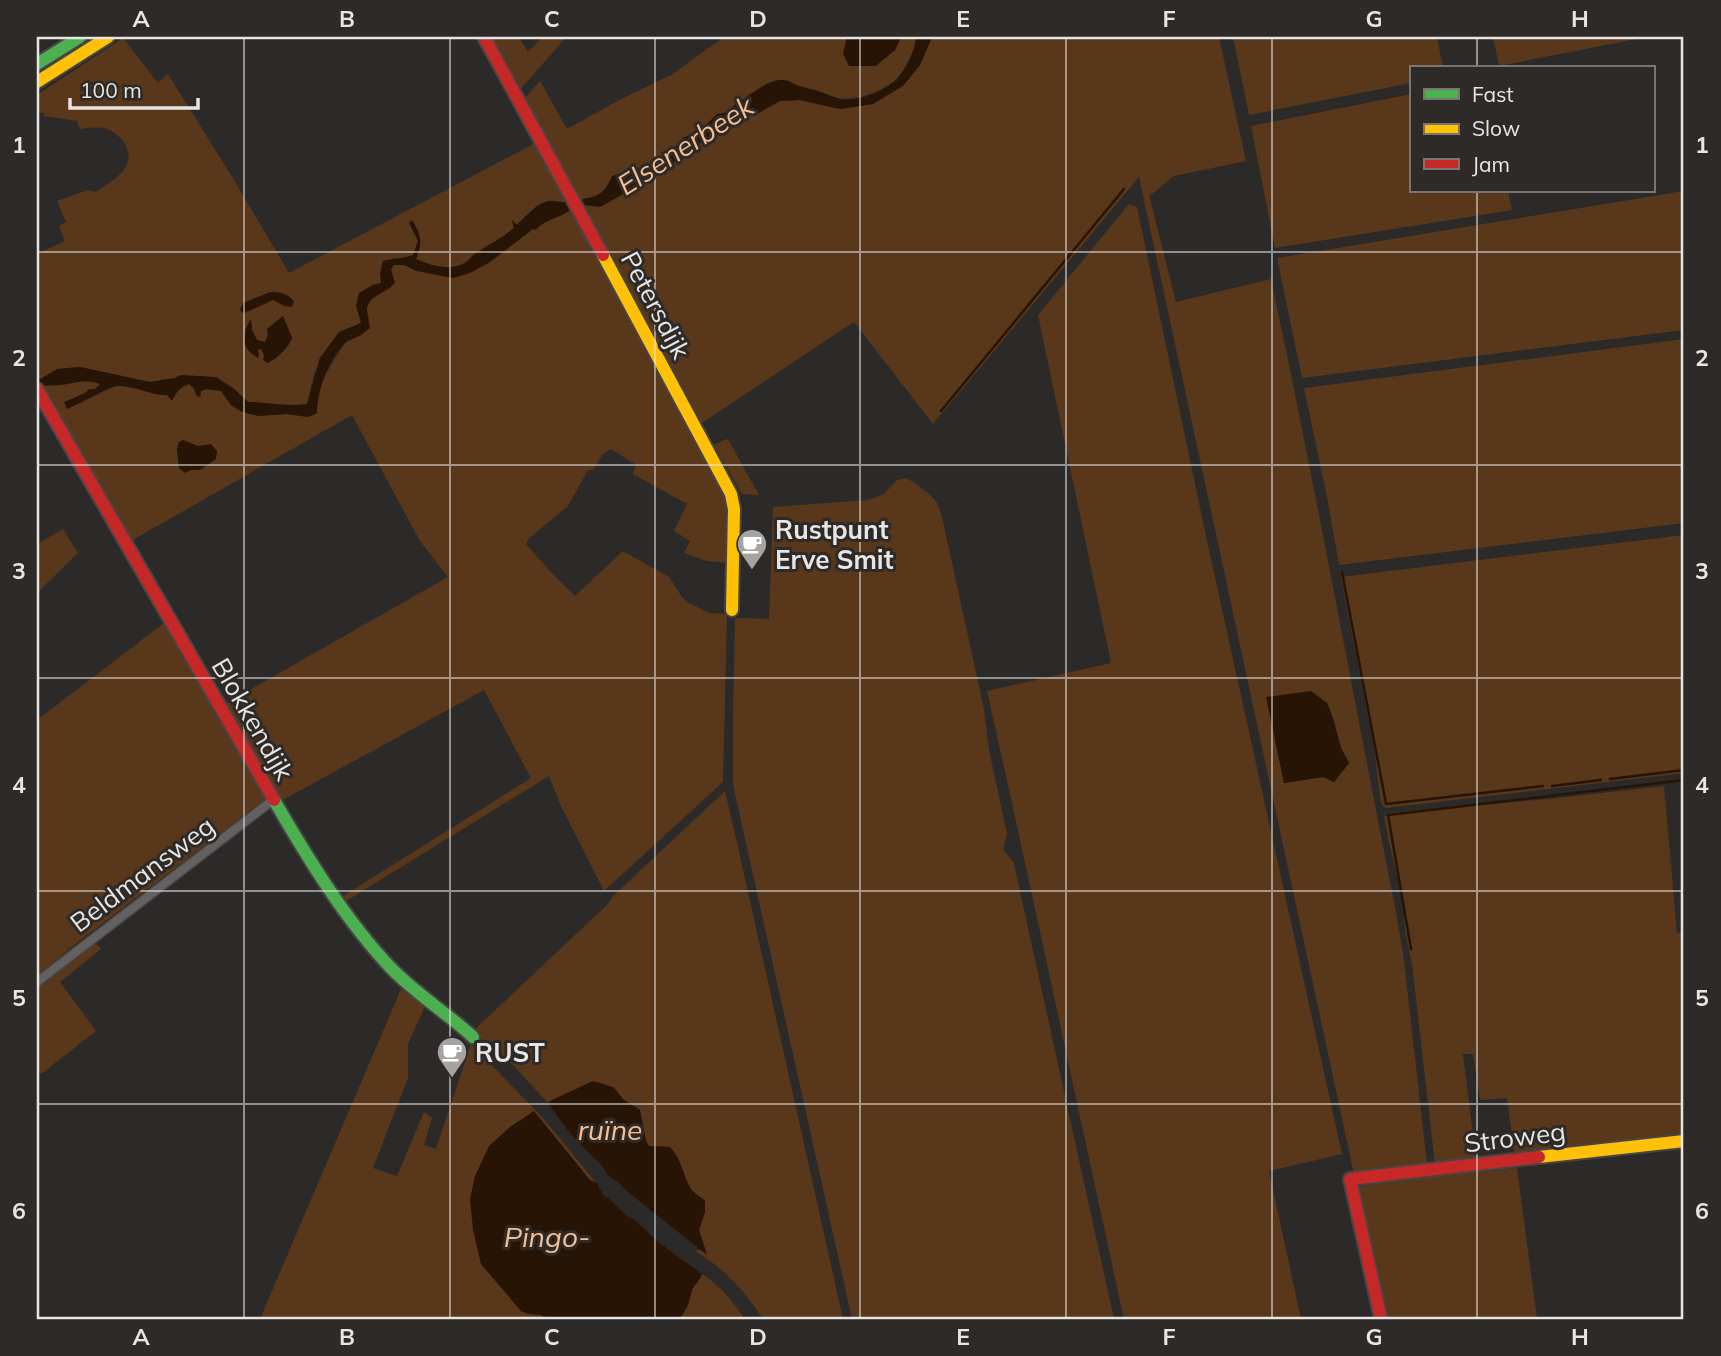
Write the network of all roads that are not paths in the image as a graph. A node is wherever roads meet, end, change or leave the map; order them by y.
1 (80, 37) edge
2 (108, 37) edge
3 (484, 37) edge
4 (37, 64) edge
5 (37, 82) edge
6 (37, 389) edge
7 (732, 610) dead end
8 (273, 800) junction
9 (37, 982) edge
10 (473, 1037) dead end
11 (1684, 1140) edge
12 (1381, 1319) edge

1 - 4 street
2 - 5 street
3 - 7 street, Petersdijk
6 - 8 street, Blokkendijk
8 - 9 street, Beldmansweg
8 - 10 street, Blokkendijk
11 - 12 street, Stroweg

